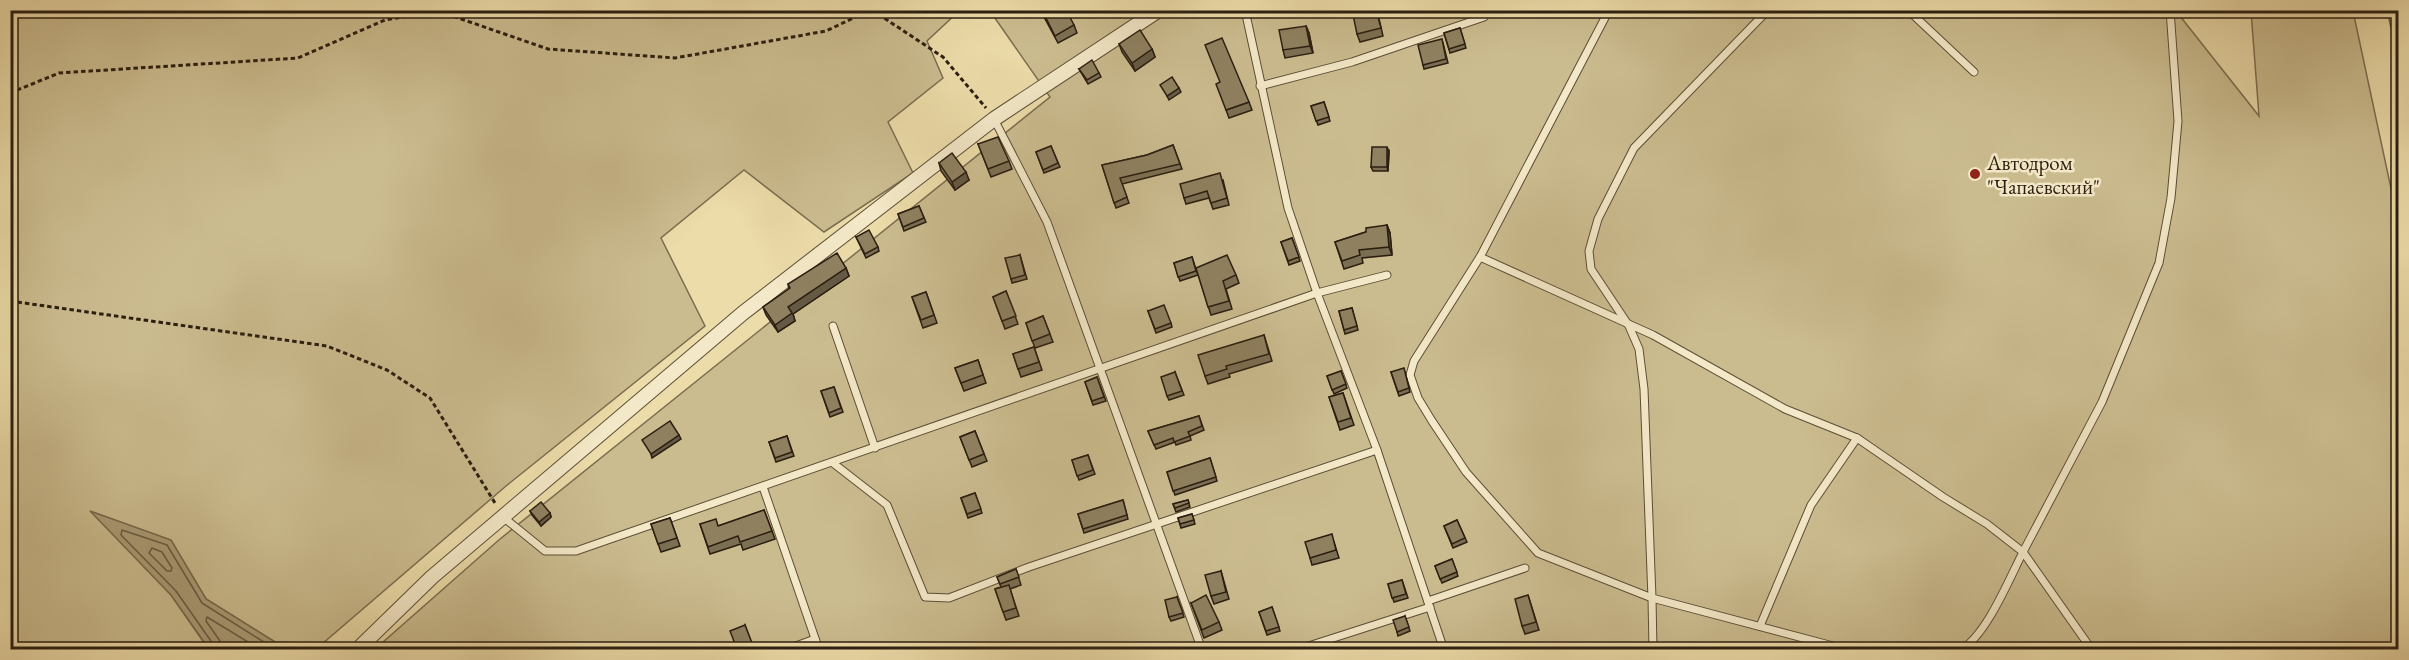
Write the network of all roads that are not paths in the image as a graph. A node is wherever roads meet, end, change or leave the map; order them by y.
1 (1159, 10) edge
2 (1245, 10) edge
3 (1609, 10) edge
4 (1768, 10) edge
5 (1908, 10) edge
6 (2170, 10) edge
7 (1484, 17) dead end
8 (1974, 72) dead end
9 (1260, 86) junction
10 (994, 118) junction
11 (1480, 257) junction
12 (1387, 275) dead end
13 (1317, 292) junction
14 (833, 326) dead end
15 (1629, 326) junction
16 (1102, 368) junction
17 (1857, 438) junction
18 (874, 448) junction
19 (1377, 450) junction
20 (833, 463) junction
21 (763, 487) junction
22 (503, 517) junction
23 (1158, 523) junction
24 (2023, 552) junction
25 (1525, 568) dead end
26 (1652, 598) junction
27 (1429, 604) junction
28 (1760, 626) junction
29 (815, 639) junction
30 (357, 650) edge
31 (785, 650) edge
32 (819, 650) edge
33 (1202, 650) edge
34 (1296, 650) edge
35 (1444, 650) edge
36 (1653, 650) edge
37 (1848, 650) edge
38 (1960, 650) edge
39 (2092, 650) edge

1 - 10 street
2 - 9 lane
3 - 11 lane
4 - 15 lane
5 - 8 lane
6 - 24 lane
7 - 9 lane
9 - 13 lane
10 - 16 lane
10 - 22 street
11 - 15 lane
11 - 26 lane
12 - 13 lane
13 - 16 lane
13 - 19 lane
14 - 18 lane
15 - 17 lane
15 - 26 lane
16 - 18 lane
16 - 23 lane
17 - 24 lane
17 - 28 lane
18 - 20 lane
19 - 23 lane
19 - 27 lane
20 - 21 lane
20 - 23 lane
21 - 22 lane
21 - 29 lane
22 - 30 street
23 - 33 lane
24 - 38 lane
24 - 39 lane
25 - 27 lane
26 - 28 lane
26 - 36 lane
27 - 34 lane
27 - 35 lane
28 - 37 lane
29 - 31 lane
29 - 32 lane

